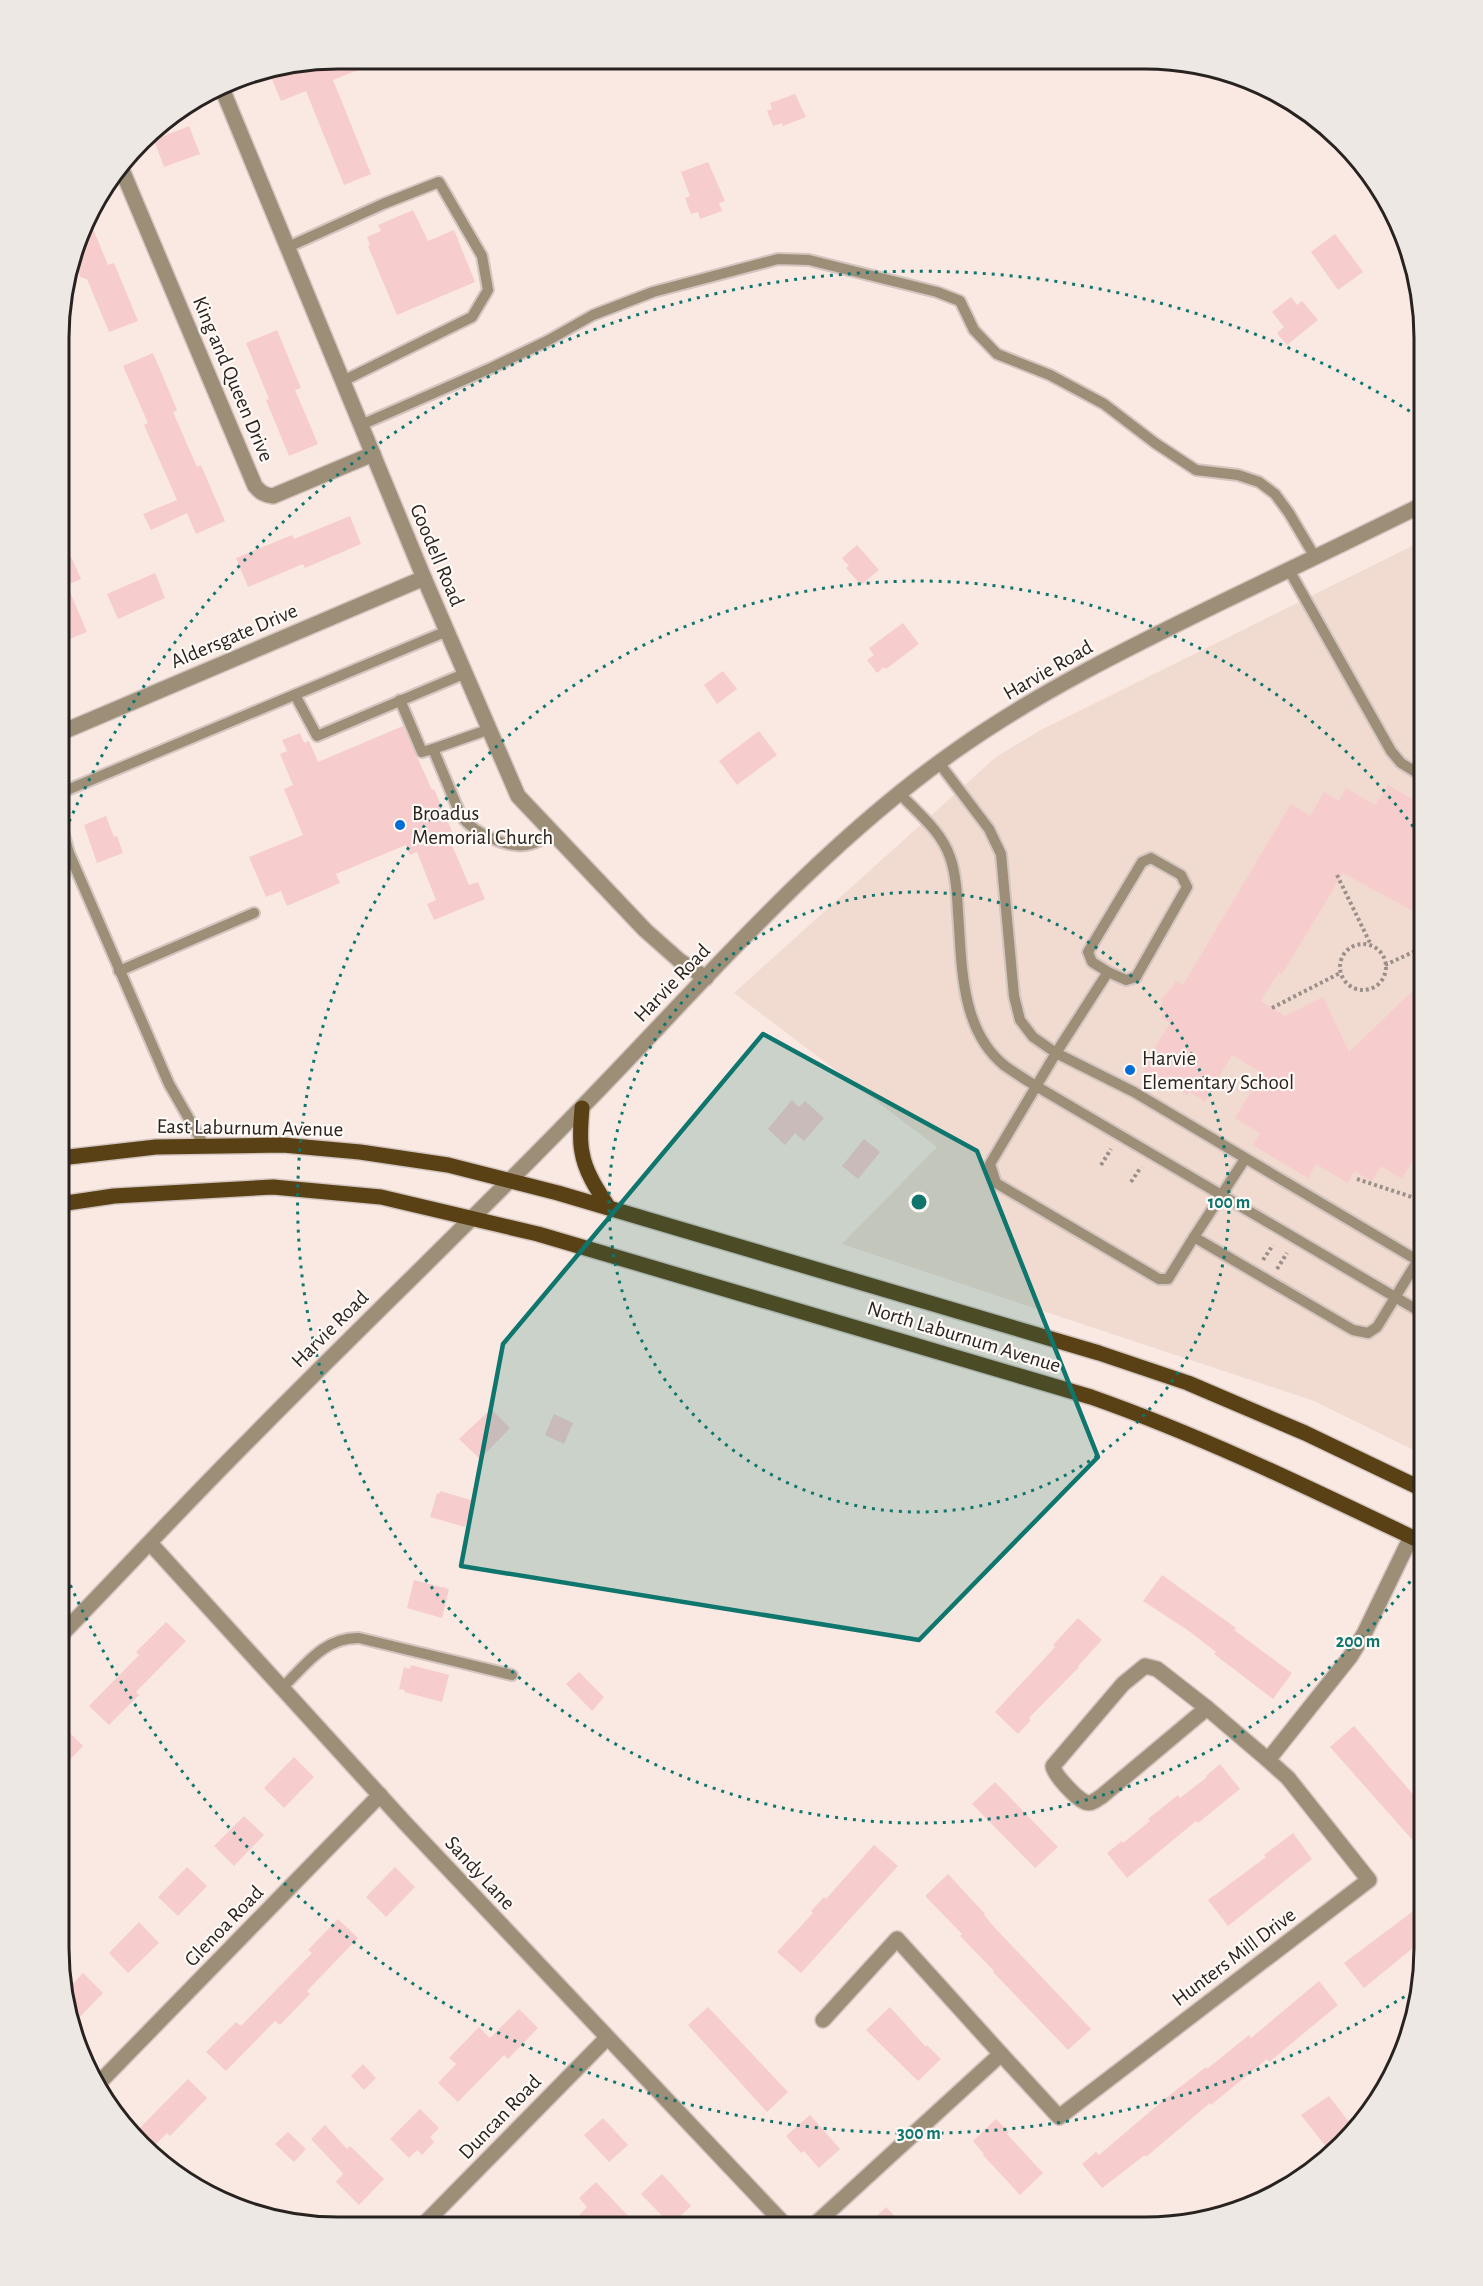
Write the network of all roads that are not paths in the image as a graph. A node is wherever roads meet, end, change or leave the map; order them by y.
1 (224, 94) edge
2 (124, 175) edge
3 (288, 246) junction
4 (342, 381) junction
5 (361, 425) junction
6 (372, 454) junction
7 (1414, 509) edge
8 (1315, 557) junction
9 (1289, 570) junction
10 (424, 578) junction
11 (447, 632) junction
12 (466, 673) junction
13 (295, 695) junction
14 (400, 700) junction
15 (69, 729) edge
16 (490, 729) junction
17 (433, 749) junction
18 (939, 763) junction
19 (1414, 771) edge
20 (69, 789) edge
21 (899, 793) junction
22 (552, 833) junction
23 (69, 853) edge
24 (254, 913) dead end
25 (119, 971) junction
26 (1108, 972) junction
27 (706, 978) junction
28 (1056, 1053) junction
29 (1036, 1086) junction
30 (582, 1108) junction
31 (204, 1145) junction
32 (69, 1157) edge
33 (1245, 1159) junction
34 (510, 1181) junction
35 (1221, 1195) junction
36 (69, 1203) edge
37 (609, 1208) junction
38 (474, 1219) junction
39 (1194, 1237) junction
40 (1414, 1258) edge
41 (1414, 1271) edge
42 (1395, 1297) junction
43 (1414, 1308) edge
44 (1414, 1485) edge
45 (1414, 1538) edge
46 (150, 1543) junction
47 (1414, 1547) edge
48 (69, 1627) edge
49 (512, 1675) dead end
50 (282, 1688) junction
51 (1207, 1708) junction
52 (1268, 1761) junction
53 (380, 1796) junction
54 (823, 2020) dead end
55 (606, 2039) junction
56 (1001, 2054) junction
57 (103, 2079) edge
58 (432, 2217) edge
59 (778, 2217) edge
60 (823, 2217) edge

1 - 3 street, Goodell Road
2 - 6 street, King and Queen Drive
3 - 4 street, Goodell Road
3 - 4 lane
4 - 5 street, Goodell Road
5 - 6 street, Goodell Road
5 - 8 lane
6 - 10 street, Goodell Road
7 - 8 street, Harvie Road
8 - 9 street, Harvie Road
9 - 18 street, Harvie Road
9 - 19 lane
10 - 11 street, Goodell Road
10 - 15 street, Aldersgate Drive
11 - 12 street, Goodell Road
11 - 13 lane
12 - 14 lane
12 - 16 street, Goodell Road
13 - 14 lane
13 - 20 lane
14 - 17 lane
16 - 17 lane
16 - 22 street, Goodell Road
17 - 22 lane
18 - 21 street, Harvie Road
18 - 28 lane
21 - 27 street, Harvie Road
21 - 29 lane
22 - 27 street, Goodell Road
23 - 25 lane
24 - 25 lane
25 - 31 lane
26 - 26 lane
26 - 28 lane
27 - 30 street, Harvie Road
28 - 29 lane
28 - 33 lane
29 - 35 lane
29 - 39 lane
30 - 34 street, Harvie Road
30 - 37 main road
31 - 32 main road, East Laburnum Avenue
31 - 34 main road, East Laburnum Avenue
33 - 35 lane
33 - 40 lane
34 - 37 main road, North Laburnum Avenue
34 - 38 street, Harvie Road
35 - 39 lane
35 - 42 lane
36 - 38 main road
37 - 44 main road, North Laburnum Avenue
38 - 45 main road, North Laburnum Avenue
38 - 46 street, Harvie Road
39 - 42 lane
41 - 42 lane
42 - 43 lane
46 - 48 street, Harvie Road
46 - 50 street, Sandy Lane
47 - 52 street
49 - 50 lane
50 - 53 street, Sandy Lane
51 - 51 street
51 - 52 street
52 - 56 street, Hunters Mill Drive
53 - 55 street, Sandy Lane
53 - 57 street, Glenoa Road
54 - 56 street
55 - 58 street, Duncan Road
55 - 59 street, Sandy Lane
56 - 60 street

